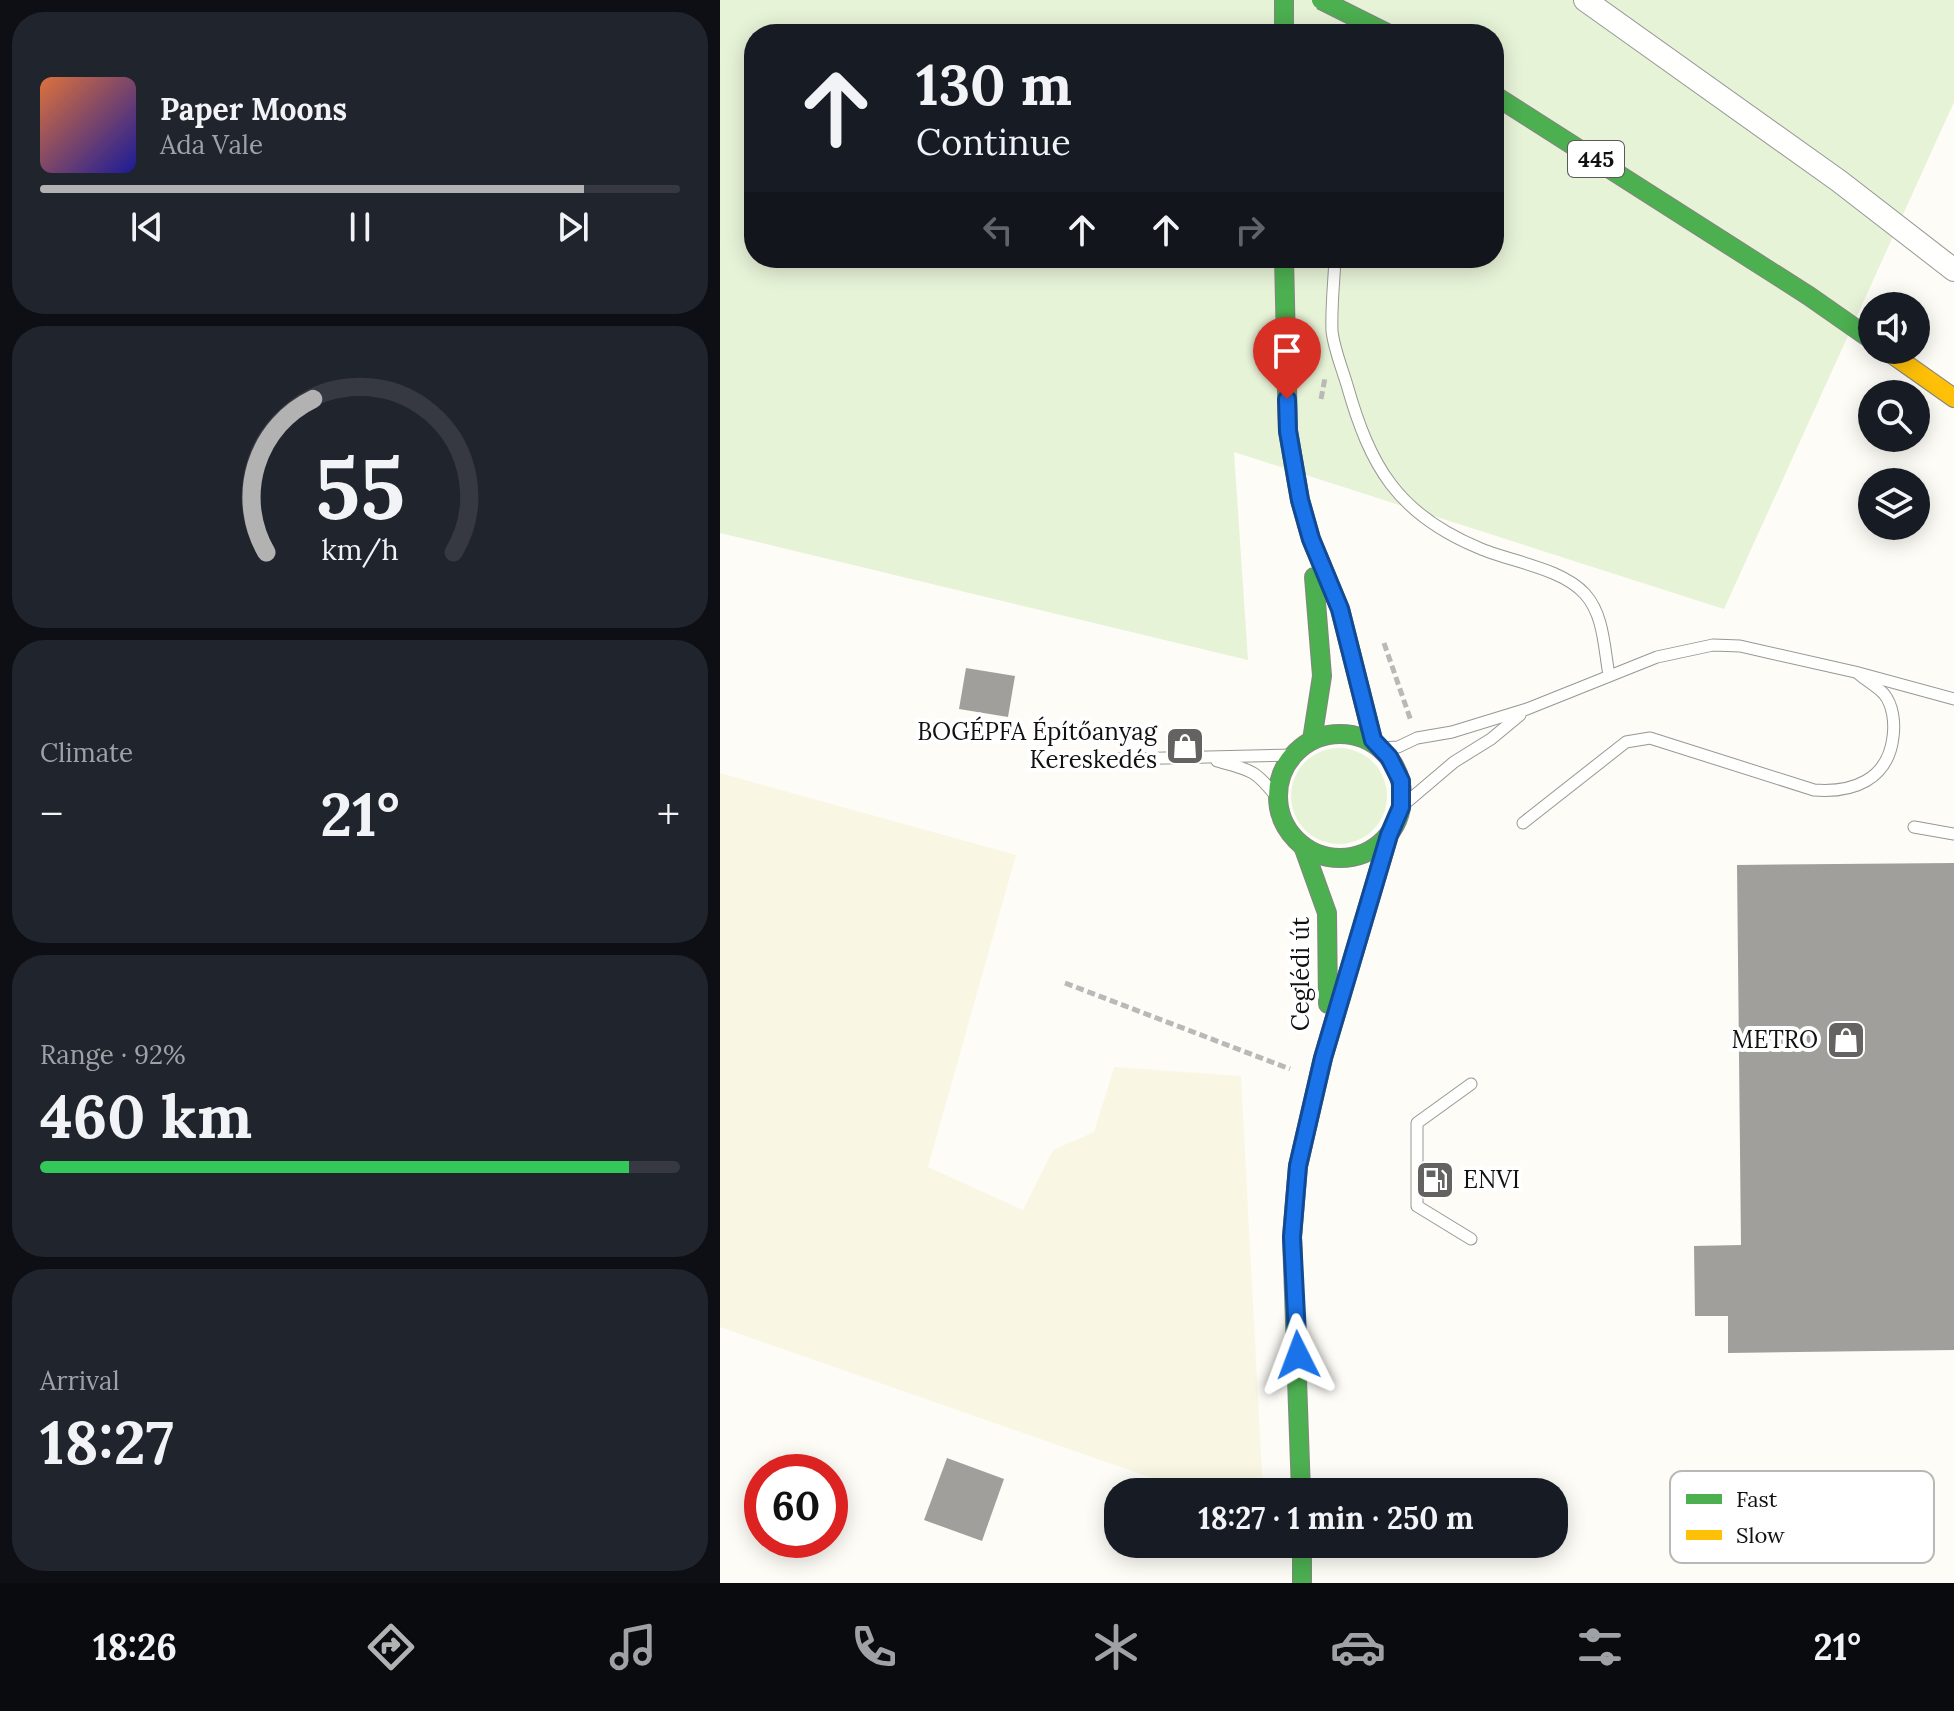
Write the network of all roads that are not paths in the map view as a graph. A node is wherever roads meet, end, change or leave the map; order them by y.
1 (1284, 0) edge
2 (1321, 0) edge
3 (1346, 0) edge
4 (1585, 0) edge
5 (1345, 23) dead end
6 (1284, 24) edge
7 (1369, 24) edge
8 (1504, 101) edge
9 (1284, 268) edge
10 (1335, 268) edge
11 (1954, 270) edge
12 (1858, 330) edge
13 (1906, 364) edge
14 (1954, 398) edge
15 (1311, 539) junction
16 (1855, 672) junction
17 (1609, 675) junction
18 (1954, 699) edge
19 (1527, 709) junction
20 (1312, 740) junction
21 (1376, 744) junction
22 (1293, 755) junction
23 (1205, 758) junction
24 (1081, 760) dead end
25 (1278, 799) junction
26 (1401, 807) junction
27 (1523, 823) dead end
28 (1914, 827) dead end
29 (1954, 834) edge
30 (1389, 835) junction
31 (1303, 846) junction
32 (1323, 1058) junction
33 (1471, 1084) dead end
34 (1471, 1239) dead end
35 (1301, 1478) edge
36 (1302, 1558) edge
37 (1302, 1583) edge

1 - 6 main road
2 - 7 main road, bridge
3 - 5 lane
4 - 11 street
8 - 12 main road, 445
9 - 15 main road
10 - 17 lane
13 - 14 main road
15 - 20 main road
15 - 21 main road
16 - 17 lane
16 - 18 lane
16 - 27 lane
17 - 19 lane
19 - 21 lane
19 - 26 lane
20 - 21 main road
20 - 22 main road
21 - 26 main road
22 - 23 lane
22 - 25 main road
23 - 24 lane
23 - 25 lane
25 - 31 main road
26 - 30 main road
28 - 29 lane
30 - 31 main road
30 - 32 main road, Ceglédi út
31 - 32 main road, Ceglédi út
32 - 35 main road, Ceglédi út
33 - 34 lane
36 - 37 main road

